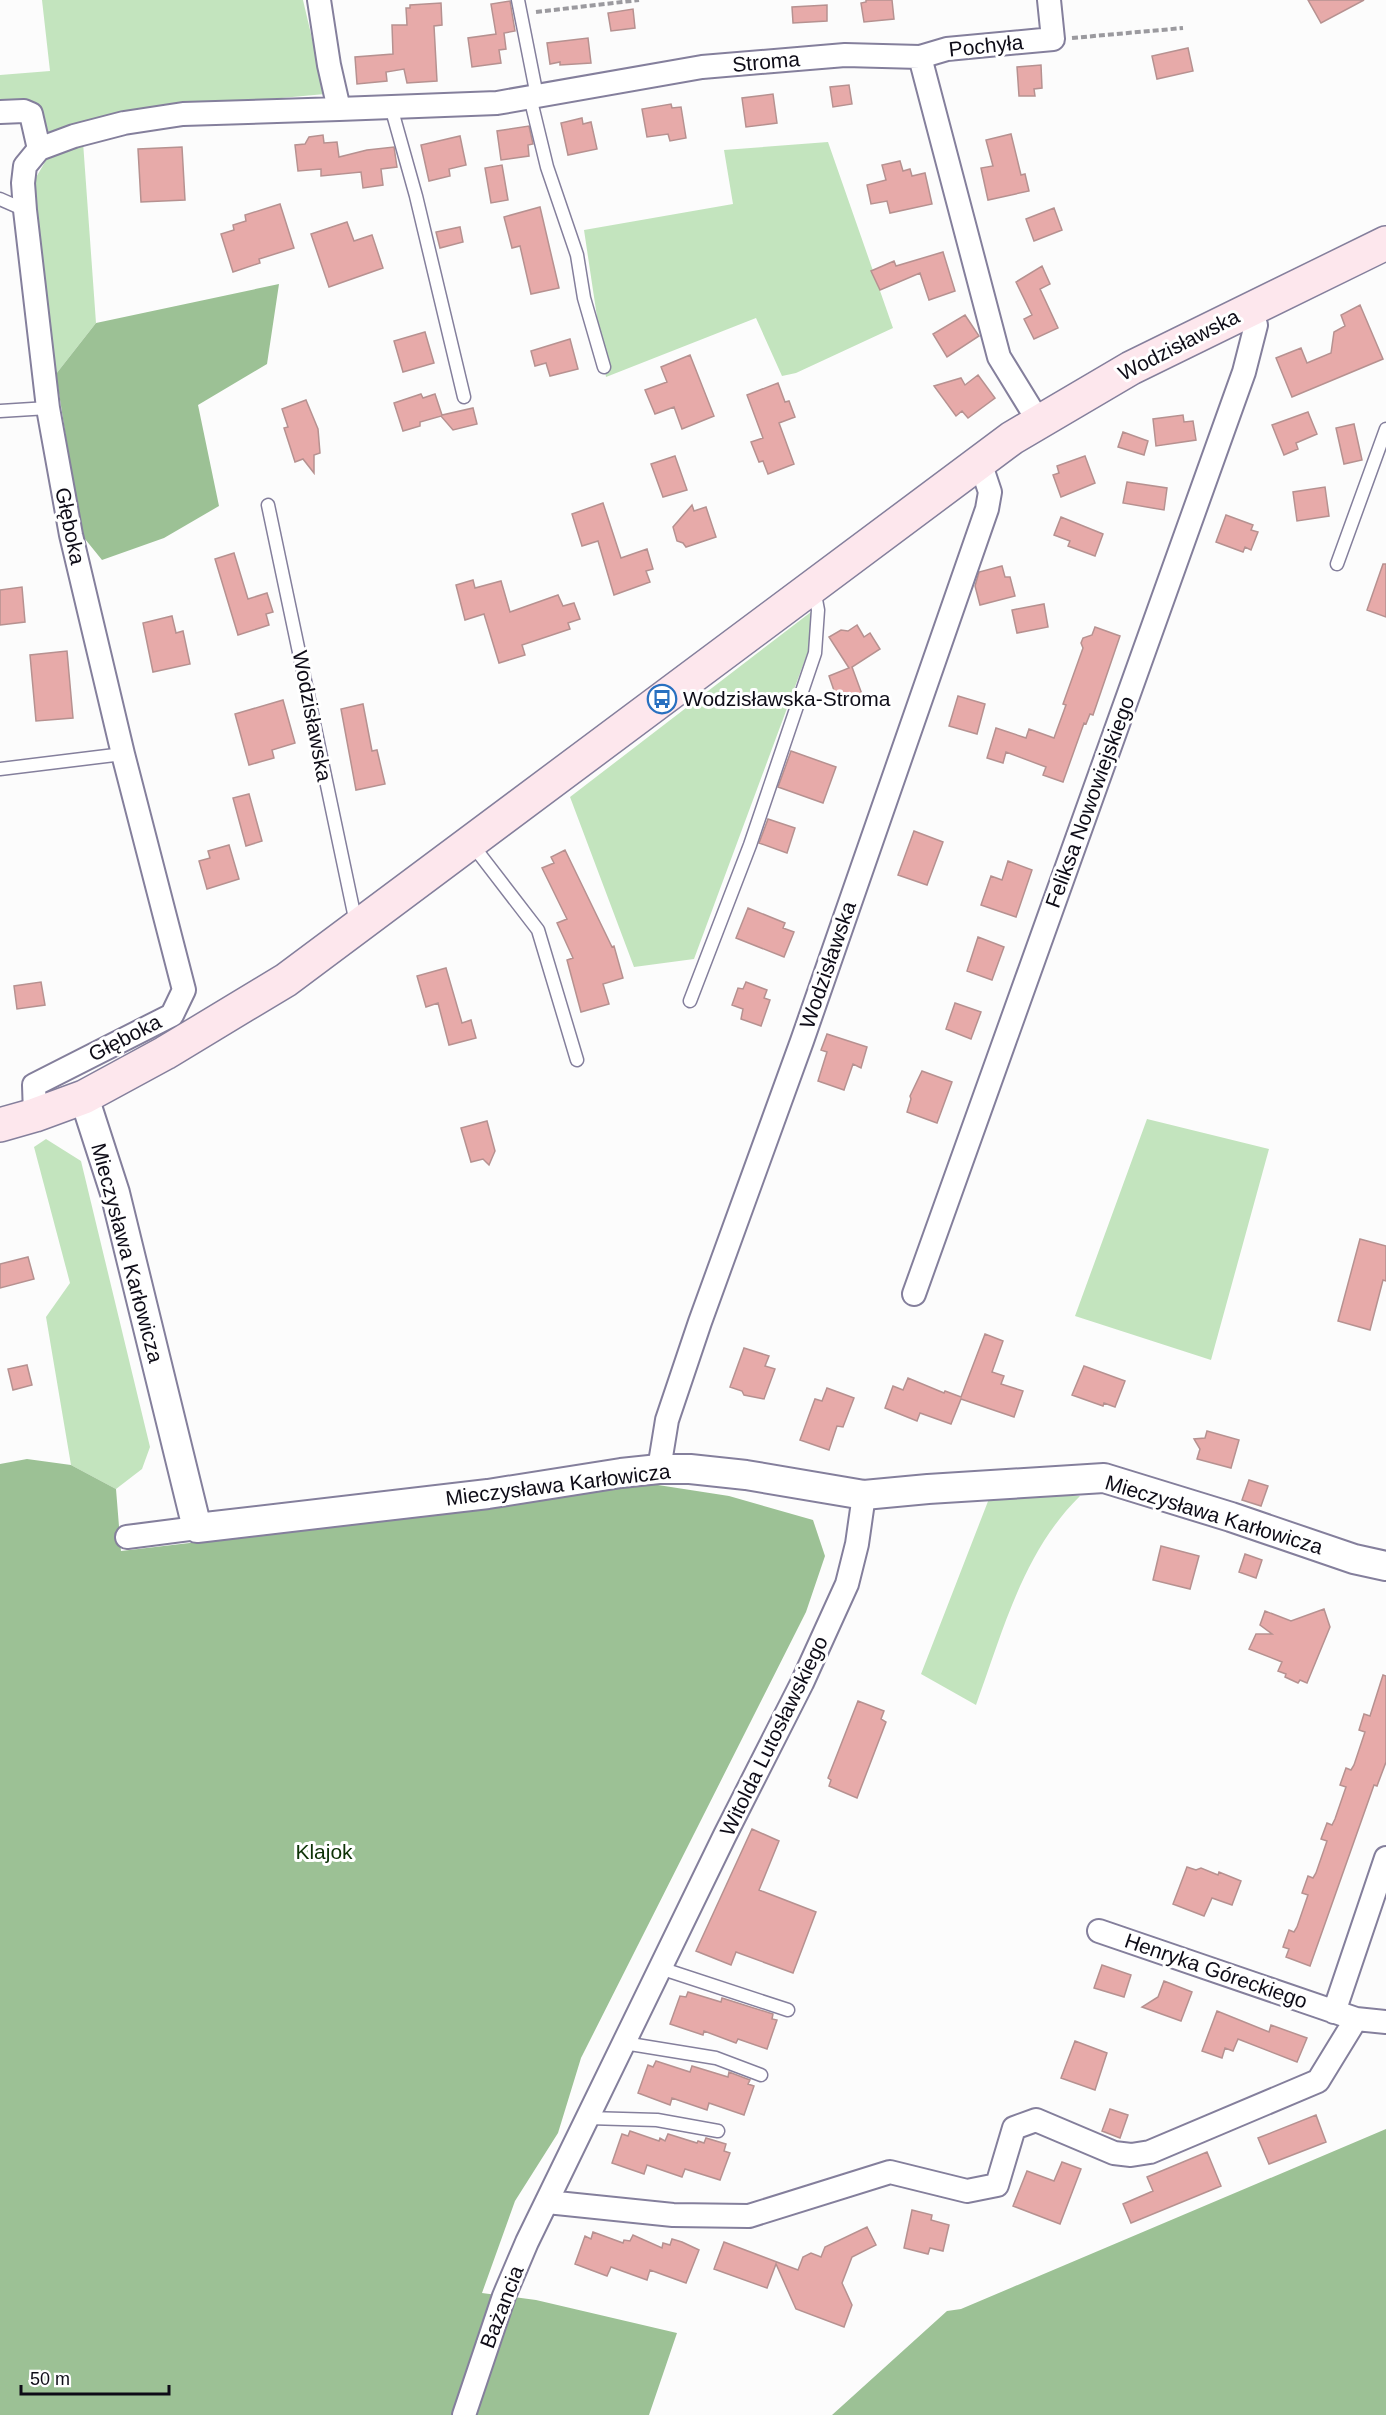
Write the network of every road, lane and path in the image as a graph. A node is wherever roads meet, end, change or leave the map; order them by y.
1 (319, 0) edge
2 (518, 0) edge
3 (639, 0) edge
4 (1049, 0) edge
5 (521, 14) junction
6 (1183, 28) dead end
7 (1053, 39) junction
8 (920, 57) junction
9 (533, 97) junction
10 (391, 107) junction
11 (339, 109) junction
12 (0, 112) edge
13 (39, 149) junction
14 (0, 199) edge
15 (25, 210) junction
16 (1386, 243) edge
17 (1248, 310) junction
18 (604, 367) dead end
19 (464, 397) dead end
20 (48, 408) junction
21 (0, 411) edge
22 (1039, 422) junction
23 (1386, 429) edge
24 (980, 462) junction
25 (268, 505) dead end
26 (1336, 564) dead end
27 (813, 585) junction
28 (123, 754) junction
29 (0, 769) edge
30 (471, 842) junction
31 (357, 928) junction
32 (690, 1001) dead end
33 (577, 1060) dead end
34 (84, 1097) junction
35 (35, 1115) junction
36 (0, 1125) edge
37 (914, 1294) dead end
38 (659, 1468) junction
39 (864, 1495) junction
40 (197, 1528) junction
41 (127, 1537) dead end
42 (1386, 1566) edge
43 (1386, 1858) edge
44 (1099, 1931) dead end
45 (660, 1968) junction
46 (788, 2010) dead end
47 (1334, 2012) junction
48 (1356, 2019) junction
49 (1386, 2022) edge
50 (624, 2043) junction
51 (761, 2075) dead end
52 (588, 2118) junction
53 (718, 2132) dead end
54 (547, 2202) junction
55 (464, 2415) edge

1 - 11 street
2 - 5 lane
3 - 5 path
4 - 7 street, Pochyła
5 - 9 lane
6 - 7 path, Pochyła
7 - 8 street, Pochyła
8 - 9 street, Stroma
8 - 22 street
9 - 10 street, Stroma
9 - 18 lane
10 - 11 street, Stroma
10 - 19 lane
11 - 13 street
12 - 13 street
13 - 15 street, Głęboka
14 - 15 lane
15 - 20 street, Głęboka
16 - 17 main road, Wodzisławska
17 - 22 main road, Wodzisławska
17 - 37 street, Feliksa Nowowiejskiego
20 - 21 lane
20 - 28 street, Głęboka
22 - 24 main road, Wodzisławska
23 - 26 lane
24 - 27 main road, Wodzisławska
24 - 38 street, Wodzisławska
25 - 31 lane, Wodzisławska
27 - 30 main road, Wodzisławska
27 - 32 lane
28 - 29 lane
28 - 35 street, Głęboka
30 - 31 main road, Wodzisławska
30 - 33 lane
31 - 34 main road, Wodzisławska
34 - 35 main road, Wodzisławska
34 - 40 street, Mieczysława Karłowicza
35 - 36 main road, Wodzisławska
38 - 39 street, Mieczysława Karłowicza
38 - 40 street, Mieczysława Karłowicza
39 - 42 street, Mieczysława Karłowicza
39 - 45 street, Witolda Lutosławskiego
40 - 41 street
43 - 47 street, Henryka Góreckiego
44 - 47 street, Henryka Góreckiego
45 - 46 lane
45 - 50 street, Witolda Lutosławskiego
47 - 48 street, Henryka Góreckiego
48 - 49 street, Henryka Góreckiego
48 - 54 street
50 - 51 lane
50 - 52 street, Witolda Lutosławskiego
52 - 53 lane
52 - 54 street, Witolda Lutosławskiego
54 - 55 street, Bażancia

